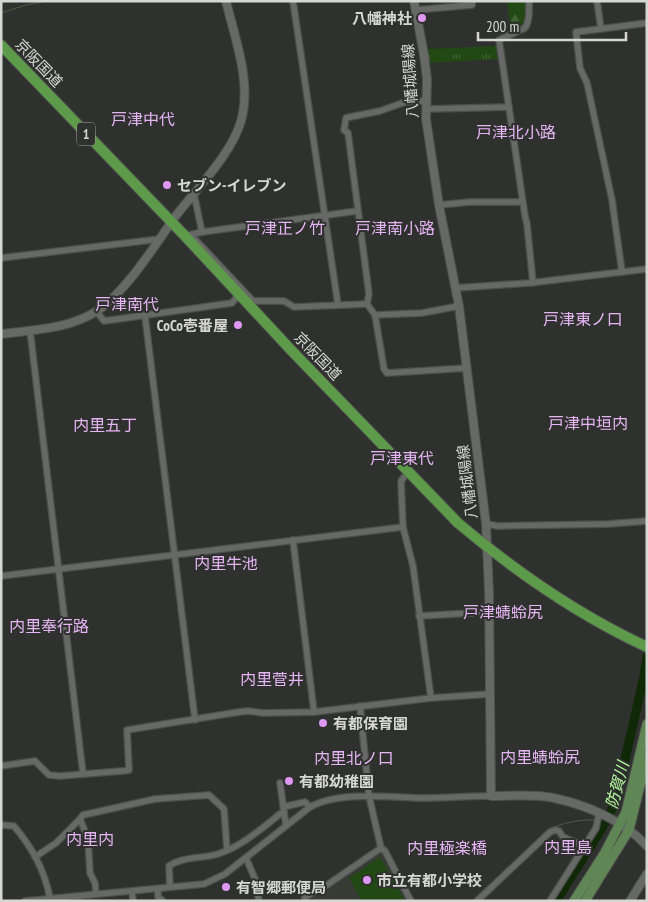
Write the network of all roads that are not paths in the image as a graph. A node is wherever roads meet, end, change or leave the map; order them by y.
1 (226, 1) edge
2 (293, 1) edge
3 (414, 1) edge
4 (472, 1) edge
5 (529, 1) edge
6 (597, 1) edge
7 (416, 10) junction
8 (647, 23) edge
9 (601, 29) junction
10 (1, 45) edge
11 (1, 53) edge
12 (427, 105) junction
13 (509, 107) junction
14 (194, 194) junction
15 (522, 200) junction
16 (439, 205) junction
17 (357, 211) junction
18 (324, 216) junction
19 (170, 225) junction
20 (202, 232) junction
21 (188, 235) junction
22 (161, 239) junction
23 (1, 258) edge
24 (647, 269) edge
25 (622, 272) junction
26 (533, 283) junction
27 (455, 288) junction
28 (236, 298) junction
29 (367, 304) junction
30 (338, 305) junction
31 (459, 306) junction
32 (96, 311) junction
33 (375, 315) junction
34 (145, 316) junction
35 (30, 330) junction
36 (1, 334) edge
37 (467, 368) junction
38 (404, 477) junction
39 (647, 521) edge
40 (486, 524) junction
41 (403, 526) junction
42 (293, 540) junction
43 (488, 552) junction
44 (174, 555) junction
45 (57, 569) junction
46 (1, 576) edge
47 (489, 612) junction
48 (419, 616) junction
49 (645, 650) edge
50 (490, 694) junction
51 (431, 698) junction
52 (360, 706) junction
53 (314, 712) junction
54 (195, 720) junction
55 (647, 724) edge
56 (647, 758) edge
57 (1, 766) edge
58 (83, 774) junction
59 (280, 783) dead end
60 (370, 796) junction
61 (492, 796) junction
62 (310, 807) junction
63 (284, 809) junction
64 (599, 814) junction
65 (80, 819) junction
66 (617, 823) junction
67 (1, 825) edge
68 (286, 826) junction
69 (629, 830) junction
70 (584, 846) junction
71 (647, 846) edge
72 (381, 848) junction
73 (227, 850) junction
74 (35, 857) junction
75 (246, 858) junction
76 (647, 874) edge
77 (170, 887) junction
78 (158, 888) junction
79 (132, 891) junction
80 (96, 894) junction
81 (50, 898) junction
82 (71, 898) edge
83 (25, 901) edge
84 (30, 901) edge
85 (133, 901) edge
86 (163, 901) edge
87 (259, 901) edge
88 (305, 901) edge
89 (411, 901) edge
90 (477, 901) edge
91 (550, 901) edge
92 (574, 901) edge
93 (584, 901) edge
94 (630, 901) edge

1 - 14 main road
2 - 18 street
3 - 7 main road, 八幡城陽線
4 - 7 street
5 - 13 street
6 - 9 street
7 - 12 main road, 八幡城陽線
8 - 9 street
9 - 25 street
10 - 19 highway, 京阪国道 / 1
11 - 19 highway, 京阪国道 / 1
12 - 13 street
12 - 16 main road, 八幡城陽線
12 - 17 street
13 - 15 street
14 - 19 main road
14 - 20 street
15 - 16 street
15 - 26 street
16 - 27 main road, 八幡城陽線
17 - 18 street
17 - 29 street
18 - 20 street
18 - 30 street
19 - 21 highway, 京阪国道 / 1
19 - 22 main road
19 - 28 highway, 京阪国道 / 1
20 - 21 street
21 - 30 street
21 - 43 highway, 京阪国道 / 1
22 - 23 street
22 - 32 main road
24 - 25 street
25 - 26 street
26 - 27 street
27 - 31 main road, 八幡城陽線
28 - 34 street
28 - 38 highway, 京阪国道 / 1
29 - 30 street
29 - 33 street
31 - 33 street
31 - 37 main road, 八幡城陽線
32 - 34 street
32 - 35 main road
33 - 37 street
34 - 44 street
35 - 36 main road
35 - 45 street
37 - 40 main road, 八幡城陽線
38 - 41 street
38 - 43 highway, 京阪国道 / 1
39 - 40 street
40 - 43 main road, 八幡城陽線
41 - 42 street
41 - 48 street
42 - 44 street
42 - 53 street
43 - 47 main road, 八幡城陽線
43 - 49 highway, 京阪国道 / 1
44 - 45 street
44 - 54 street
45 - 46 street
45 - 58 street
47 - 48 street
47 - 50 main road, 八幡城陽線
48 - 51 street
50 - 51 street
50 - 61 main road, 八幡城陽線
51 - 52 street
52 - 53 street
52 - 60 street
53 - 54 street
54 - 58 street
55 - 66 main road
56 - 69 main road
57 - 58 street
59 - 63 street
60 - 61 street
60 - 62 street
60 - 72 street
61 - 64 main road
62 - 63 street
62 - 68 street
63 - 68 street
63 - 73 street
64 - 66 main road
64 - 70 street
65 - 73 street
65 - 74 street
65 - 80 street
66 - 69 main road
66 - 92 main road
67 - 74 street
68 - 75 street
69 - 71 main road
69 - 93 main road
70 - 90 street
70 - 91 street
72 - 88 street
72 - 89 street
73 - 77 street
74 - 81 street
75 - 77 street
75 - 87 street
76 - 94 main road
77 - 78 street
78 - 79 street
78 - 86 street
79 - 80 street
79 - 85 street
80 - 82 street
81 - 82 street
81 - 84 street
83 - 84 street

